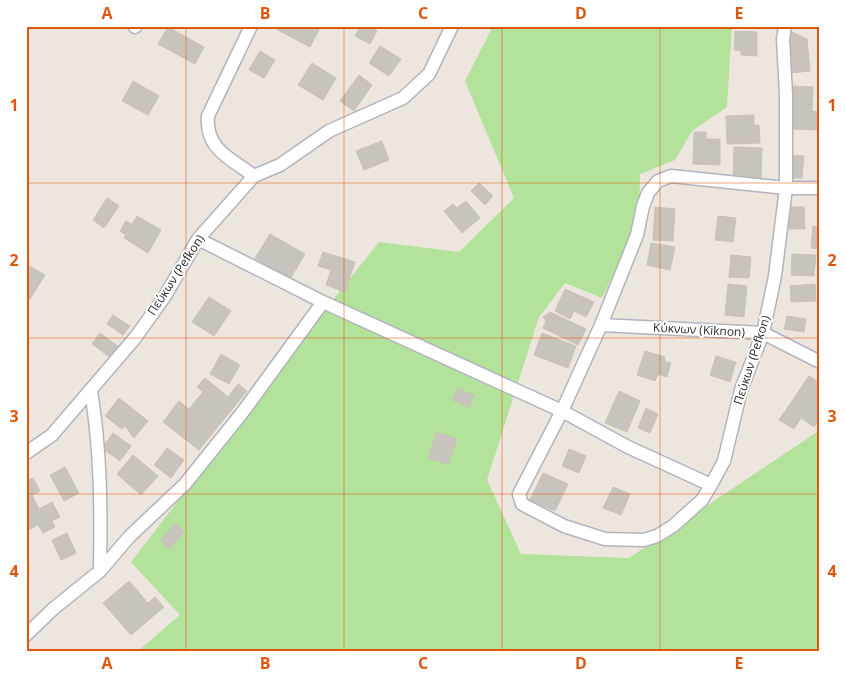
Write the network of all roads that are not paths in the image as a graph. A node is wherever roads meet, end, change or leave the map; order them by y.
1 (251, 26) edge
2 (452, 26) edge
3 (785, 26) edge
4 (254, 176) junction
5 (786, 188) junction
6 (820, 188) edge
7 (198, 239) junction
8 (323, 302) junction
9 (602, 325) junction
10 (763, 333) junction
11 (820, 362) edge
12 (91, 391) junction
13 (562, 411) junction
14 (26, 453) edge
15 (711, 485) junction
16 (100, 571) junction
17 (26, 636) edge

1 - 4 street
2 - 4 street, Πεύκων (Pefkon)
3 - 5 street, Πεύκων (Pefkon)
4 - 7 street, Πεύκων (Pefkon)
5 - 6 street
5 - 9 street
5 - 10 street, Πεύκων (Pefkon)
7 - 8 street
7 - 12 street, Πεύκων (Pefkon)
8 - 13 street
8 - 16 street
9 - 10 street, Κύκνων (Kiknon)
9 - 13 street
10 - 11 street, Κύκνων (Kiknon)
10 - 15 street, Πεύκων (Pefkon)
12 - 14 street, Πεύκων (Pefkon)
12 - 16 street
13 - 15 street
13 - 15 street, Πεύκων (Pefkon)
16 - 17 street

